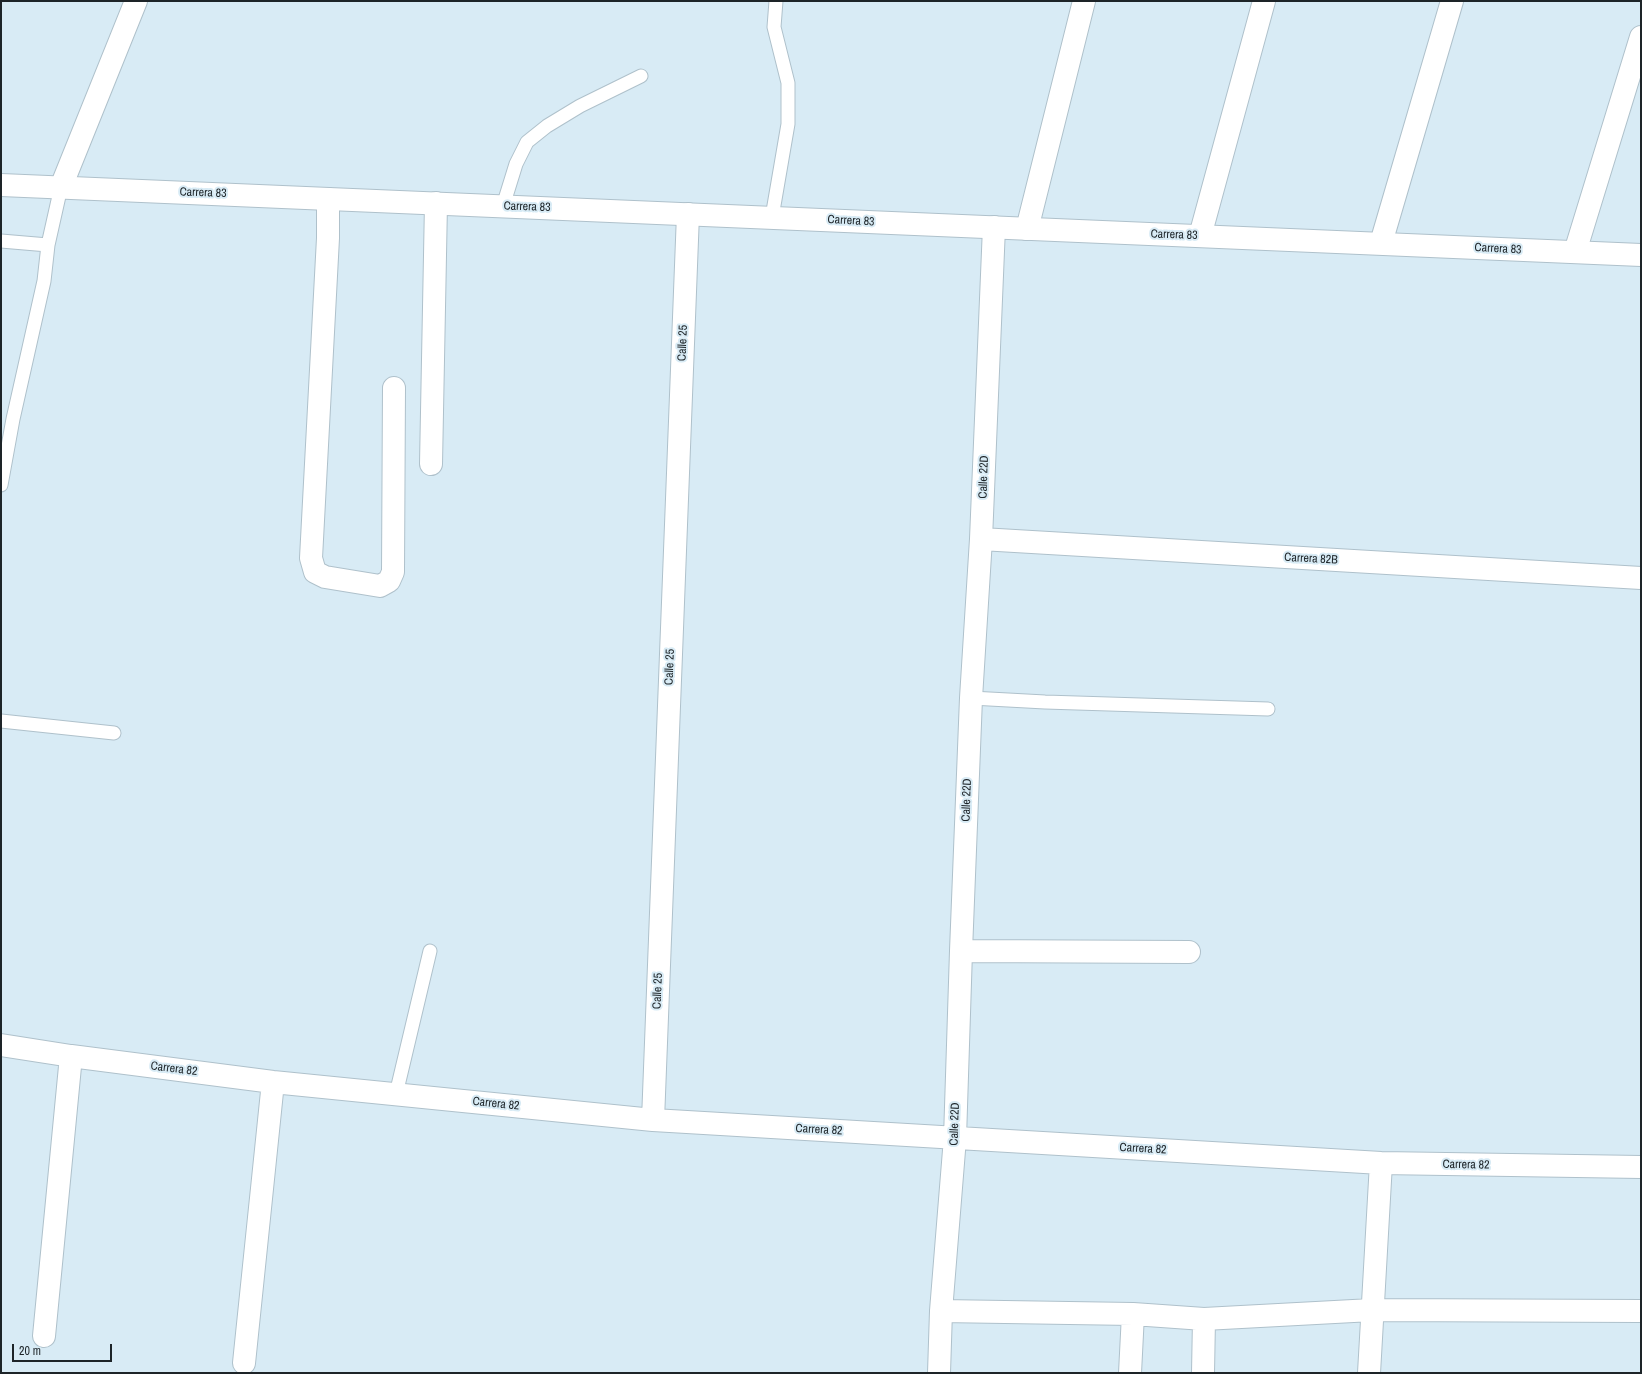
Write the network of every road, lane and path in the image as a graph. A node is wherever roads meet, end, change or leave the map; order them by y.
1 (136, 1) edge
2 (776, 1) edge
3 (1084, 1) edge
4 (1264, 1) edge
5 (1452, 1) edge
6 (1641, 37) edge
7 (641, 76) dead end
8 (1, 185) edge
9 (61, 187) junction
10 (328, 199) junction
11 (436, 203) junction
12 (503, 206) junction
13 (688, 214) junction
14 (772, 217) junction
15 (994, 227) junction
16 (1027, 228) junction
17 (1200, 236) junction
18 (1, 241) edge
19 (1381, 243) junction
20 (48, 245) junction
21 (1575, 252) junction
22 (1641, 255) edge
23 (394, 388) dead end
24 (431, 464) dead end
25 (1, 485) edge
26 (981, 539) junction
27 (1641, 578) edge
28 (971, 698) junction
29 (1268, 709) dead end
30 (1, 721) edge
31 (114, 733) dead end
32 (430, 951) dead end
33 (961, 951) junction
34 (1189, 952) dead end
35 (1, 1045) edge
36 (71, 1056) junction
37 (273, 1082) junction
38 (396, 1094) junction
39 (653, 1120) junction
40 (955, 1138) junction
41 (1381, 1163) junction
42 (1641, 1167) edge
43 (1372, 1310) junction
44 (941, 1311) junction
45 (1641, 1311) edge
46 (1133, 1314) junction
47 (1204, 1318) junction
48 (44, 1336) dead end
49 (244, 1363) dead end
50 (939, 1373) edge
51 (1130, 1373) edge
52 (1202, 1373) edge
53 (1369, 1373) edge

1 - 9 street
2 - 14 lane
3 - 16 street
4 - 17 street
5 - 19 street
6 - 21 street
7 - 12 lane
8 - 9 street, Carrera 83
9 - 10 street, Carrera 83
9 - 20 lane
10 - 11 street, Carrera 83
10 - 23 street
11 - 12 street, Carrera 83
11 - 24 street
12 - 13 street, Carrera 83
13 - 14 street, Carrera 83
13 - 39 street, Calle 25
14 - 15 street, Carrera 83
15 - 16 street, Carrera 83
15 - 26 street, Calle 22D
16 - 17 street, Carrera 83
17 - 19 street, Carrera 83
18 - 20 lane
19 - 21 street, Carrera 83
20 - 25 lane
21 - 22 street, Carrera 83
26 - 27 street, Carrera 82B
26 - 28 street, Calle 22D
28 - 29 lane
28 - 33 street, Calle 22D
30 - 31 lane
32 - 38 lane
33 - 34 street
33 - 40 street, Calle 22D
35 - 36 street, Carrera 82
36 - 37 street, Carrera 82
36 - 48 street
37 - 38 street, Carrera 82
37 - 49 street
38 - 39 street, Carrera 82
39 - 40 street, Carrera 82
40 - 41 street, Carrera 82
40 - 44 street, Calle 22D
41 - 42 street, Carrera 82
41 - 43 street
43 - 45 street
43 - 47 street
43 - 53 street
44 - 46 street
44 - 50 street, Calle 22D
46 - 47 street
46 - 51 street
47 - 52 street

